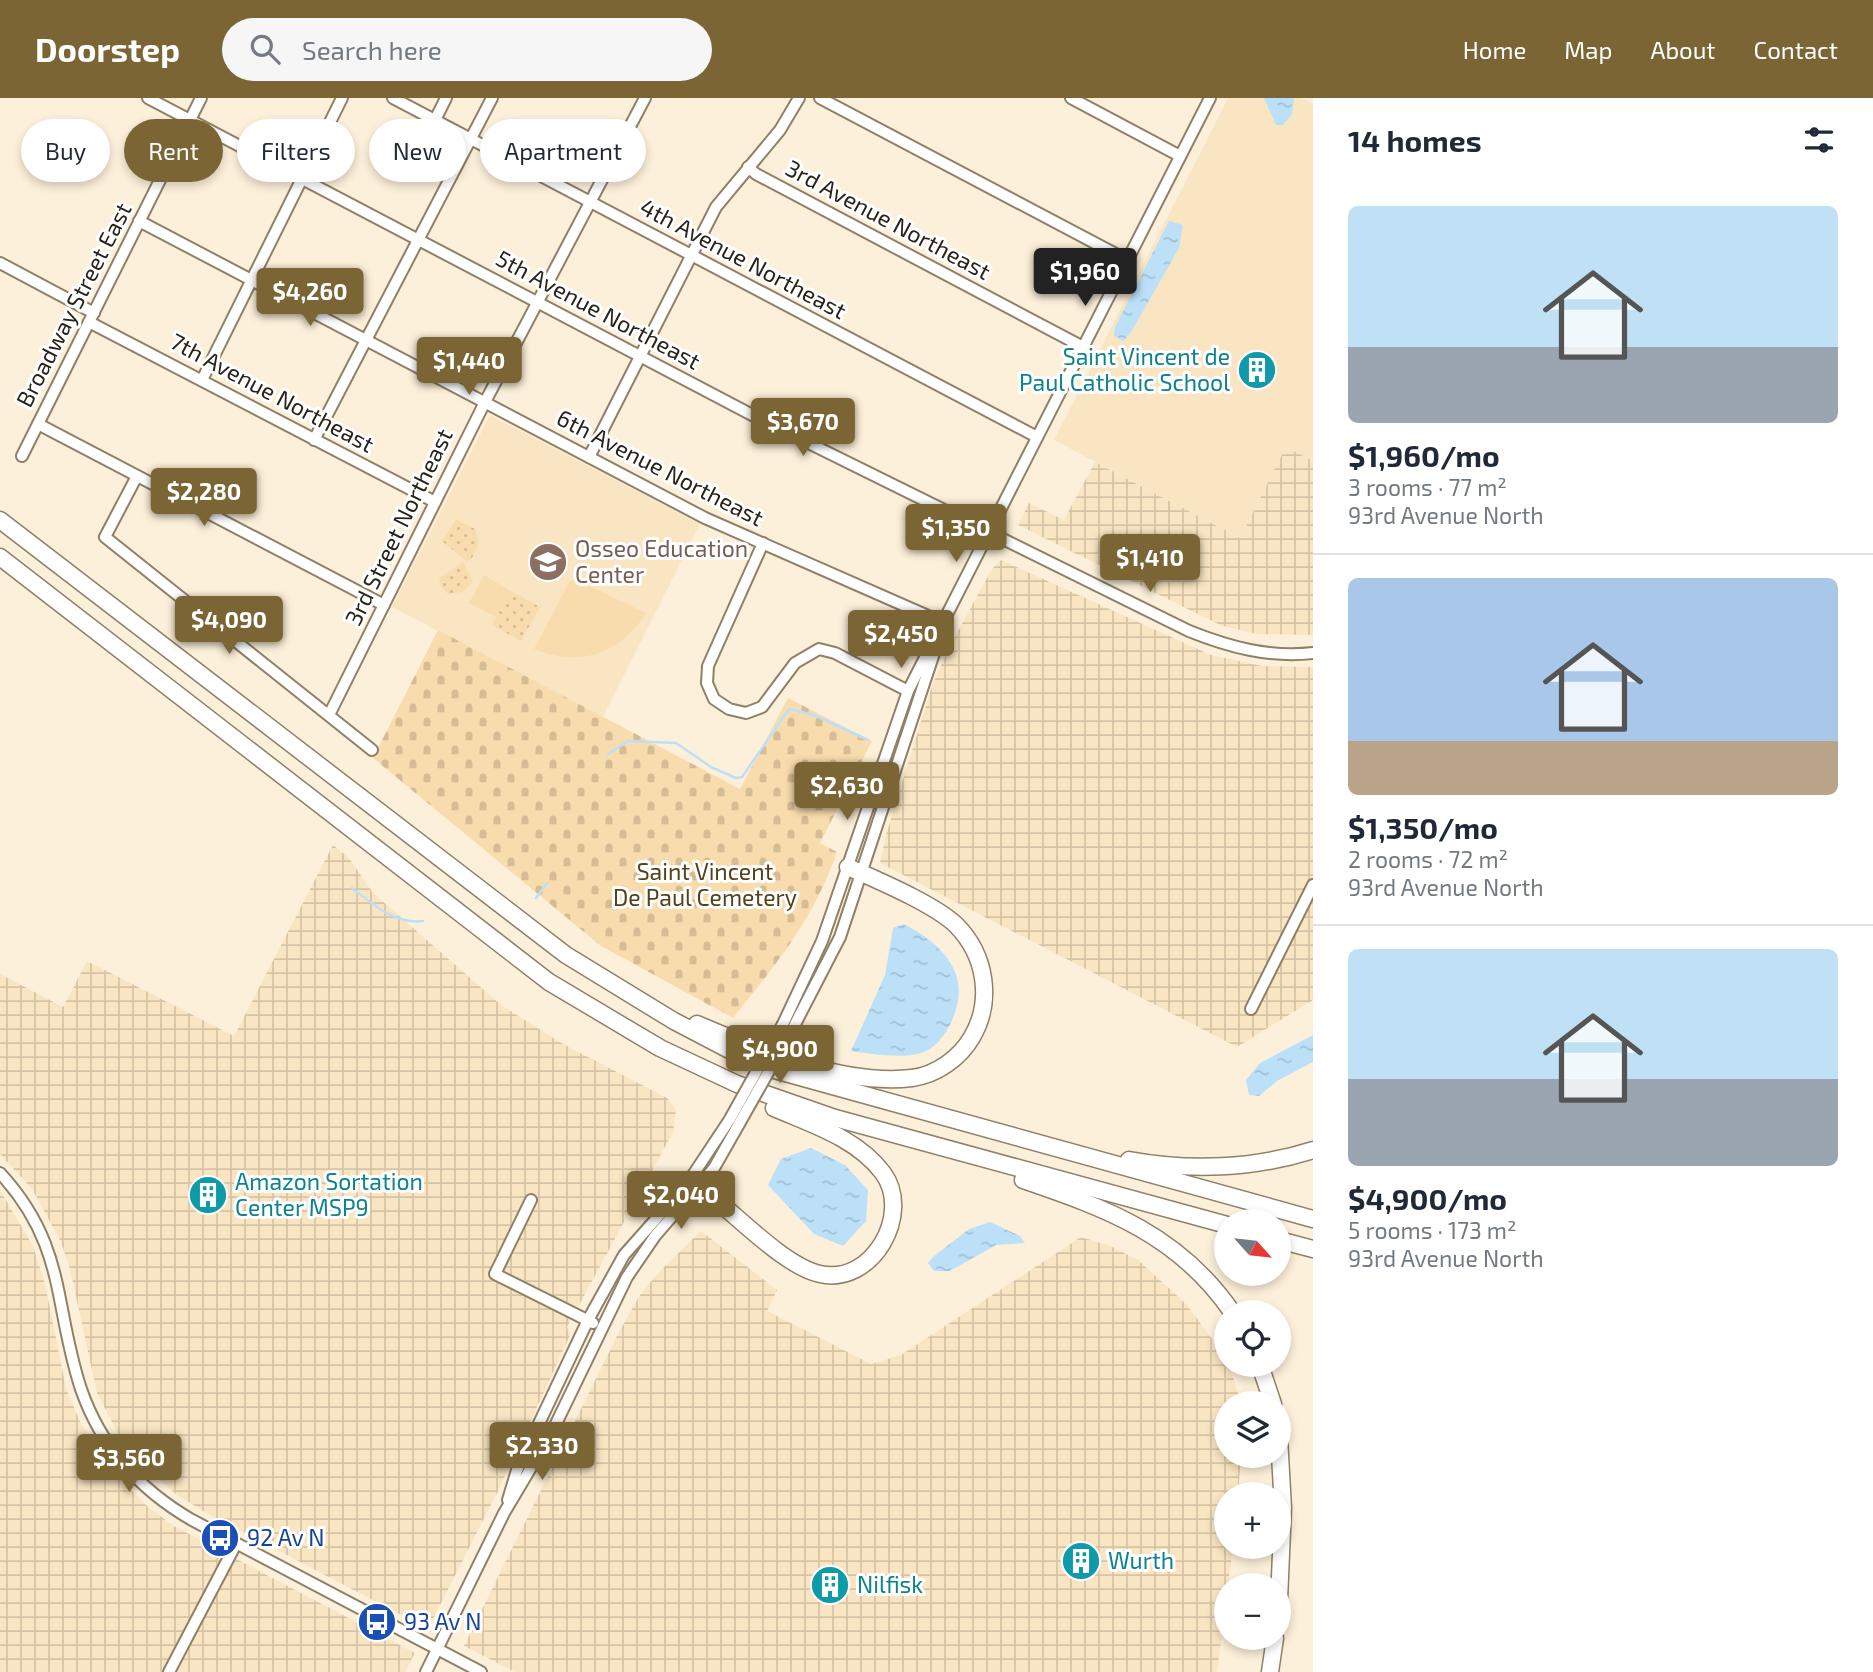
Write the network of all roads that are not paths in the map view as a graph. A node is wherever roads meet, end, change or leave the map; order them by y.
1 (148, 98) edge
2 (201, 98) edge
3 (342, 98) edge
4 (393, 98) edge
5 (446, 98) edge
6 (492, 98) edge
7 (645, 98) edge
8 (799, 98) edge
9 (820, 98) edge
10 (1071, 98) edge
11 (1210, 98) edge
12 (188, 119) edge
13 (190, 119) edge
14 (332, 119) edge
15 (433, 119) edge
16 (436, 119) edge
17 (466, 136) edge
18 (470, 138) junction
19 (1180, 156) junction
20 (748, 167) junction
21 (159, 182) edge
22 (300, 182) edge
23 (310, 182) edge
24 (590, 202) junction
25 (139, 221) junction
26 (417, 238) junction
27 (691, 255) junction
28 (1127, 260) junction
29 (0, 263) edge
30 (252, 280) junction
31 (537, 302) junction
32 (91, 317) junction
33 (364, 338) junction
34 (1083, 347) junction
35 (640, 356) junction
36 (202, 380) junction
37 (485, 402) junction
38 (38, 424) junction
39 (1037, 437) junction
40 (314, 440) junction
41 (22, 456) dead end
42 (589, 457) junction
43 (137, 475) junction
44 (435, 502) junction
45 (0, 510) edge
46 (0, 520) edge
47 (990, 533) junction
48 (763, 543) junction
49 (30, 544) junction
50 (0, 557) edge
51 (13, 567) junction
52 (73, 578) junction
53 (384, 605) junction
54 (944, 623) junction
55 (1313, 653) edge
56 (908, 691) junction
57 (329, 715) junction
58 (372, 750) dead end
59 (855, 870) junction
60 (1313, 885) edge
61 (621, 991) junction
62 (1251, 1009) dead end
63 (717, 1075) junction
64 (986, 1129) junction
65 (923, 1142) junction
66 (1313, 1150) edge
67 (0, 1173) edge
68 (693, 1186) junction
69 (531, 1200) dead end
70 (1313, 1219) edge
71 (1214, 1221) edge
72 (1292, 1243) edge
73 (1313, 1249) edge
74 (1221, 1300) edge
75 (588, 1321) junction
76 (602, 1327) junction
77 (1281, 1468) edge
78 (505, 1513) junction
79 (236, 1544) junction
80 (1280, 1573) edge
81 (438, 1650) junction
82 (1263, 1650) edge
83 (1273, 1650) edge
84 (169, 1672) edge
85 (426, 1672) edge
86 (481, 1672) edge
87 (1260, 1672) edge
88 (1270, 1672) edge

1 - 12 street, 5th Avenue Northeast
2 - 13 street, Broadway Street East
3 - 14 street
4 - 15 street, 4th Avenue Northeast
5 - 16 street
6 - 18 street
7 - 24 street, 3rd Street Northeast
8 - 20 street
9 - 28 street
10 - 19 street
11 - 19 street
17 - 18 street, 4th Avenue Northeast
18 - 24 street, 4th Avenue Northeast
18 - 26 street
19 - 28 street
20 - 27 street
20 - 34 street, 3rd Avenue Northeast
21 - 25 street, Broadway Street East
22 - 30 street
23 - 26 street, 5th Avenue Northeast
24 - 27 street, 4th Avenue Northeast
24 - 31 street, 3rd Street Northeast
25 - 30 street, 6th Avenue Northeast
25 - 32 street, Broadway Street East
26 - 31 street, 5th Avenue Northeast
26 - 33 street
27 - 35 street
27 - 39 street, 4th Avenue Northeast
28 - 34 street
29 - 32 street, 7th Avenue Northeast
30 - 33 street, 6th Avenue Northeast
30 - 36 street
31 - 35 street, 5th Avenue Northeast
31 - 37 street, 3rd Street Northeast
32 - 36 street, 7th Avenue Northeast
32 - 38 street, Broadway Street East
33 - 37 street, 6th Avenue Northeast
33 - 40 street
34 - 39 street
35 - 42 street
35 - 47 street, 5th Avenue Northeast
36 - 40 street, 7th Avenue Northeast
37 - 42 street, 6th Avenue Northeast
37 - 44 street, 3rd Street Northeast
38 - 41 street, Broadway Street East
38 - 43 street
39 - 47 street
40 - 44 street, 7th Avenue Northeast
42 - 48 street, 6th Avenue Northeast
43 - 53 street
43 - 57 street
44 - 53 street, 3rd Street Northeast
45 - 52 highway
46 - 49 highway
47 - 54 street
47 - 55 street, 5th Avenue Northeast
48 - 54 street, 6th Avenue Northeast
48 - 56 street
49 - 51 highway
49 - 52 highway
50 - 51 highway
51 - 63 highway
52 - 61 highway
53 - 57 street, 3rd Street Northeast
54 - 56 street
54 - 59 street
56 - 59 street
57 - 58 street
59 - 61 highway
59 - 68 street, bridge
60 - 62 street
61 - 64 highway
63 - 65 highway
63 - 68 highway
64 - 66 highway
64 - 70 highway
65 - 71 highway
65 - 74 highway
67 - 79 street
68 - 75 street
68 - 76 street
69 - 75 street
72 - 73 highway
75 - 76 street
75 - 78 street
76 - 78 street
77 - 80 highway
78 - 81 street
79 - 81 street
79 - 84 street
81 - 85 street
81 - 86 street
82 - 87 highway
83 - 88 highway

